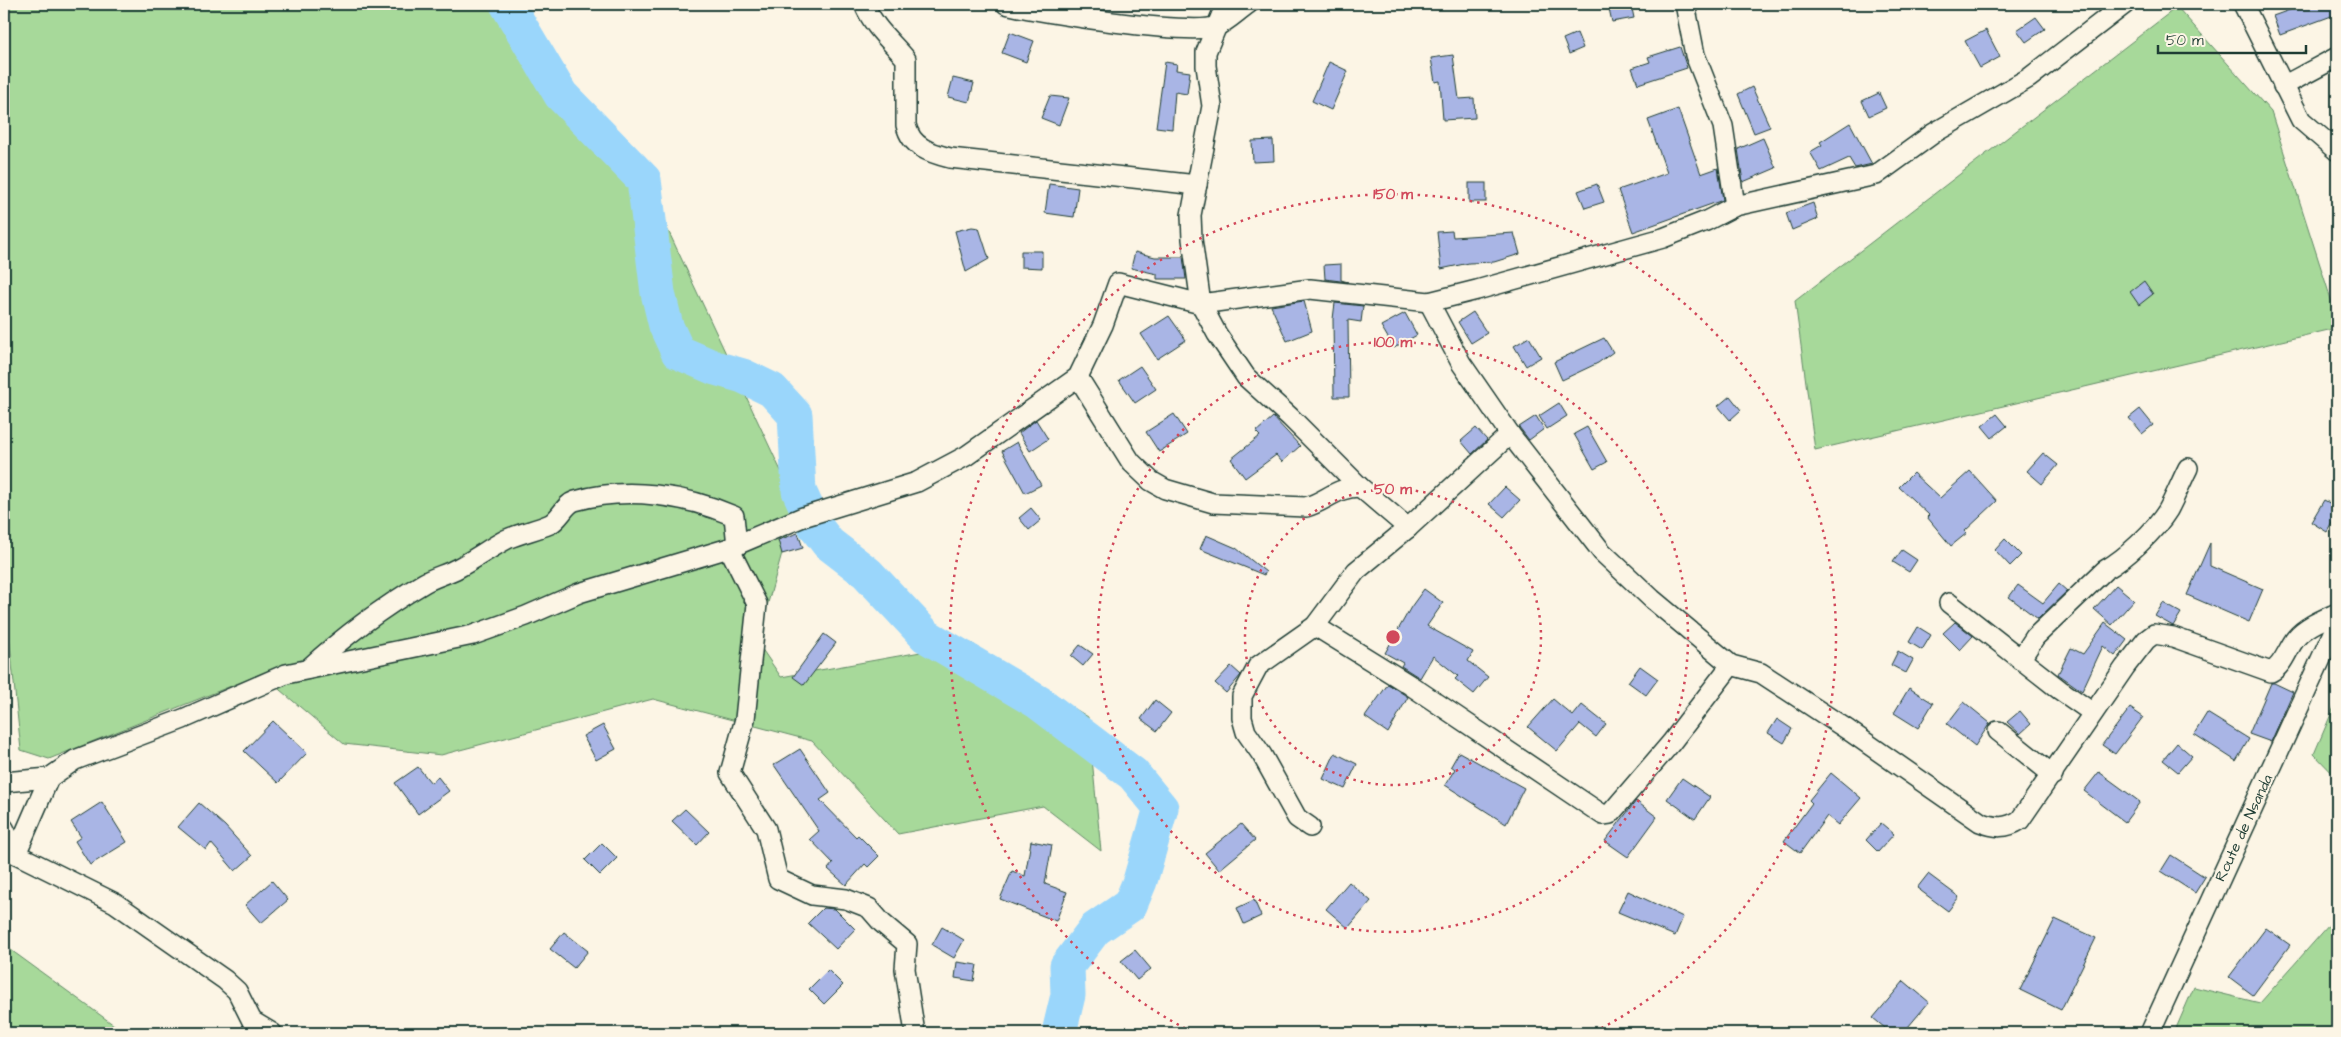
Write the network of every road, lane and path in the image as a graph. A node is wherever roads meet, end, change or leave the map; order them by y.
1 (864, 4) edge
2 (1006, 4) edge
3 (1226, 4) edge
4 (1248, 4) edge
5 (1685, 4) edge
6 (2126, 4) edge
7 (2243, 4) edge
8 (1216, 26) junction
9 (2337, 57) edge
10 (2283, 86) junction
11 (2337, 151) edge
12 (1197, 185) junction
13 (1734, 206) junction
14 (1429, 302) junction
15 (1202, 304) junction
16 (1078, 377) junction
17 (1510, 434) junction
18 (2188, 468) dead end
19 (1360, 486) junction
20 (1408, 528) junction
21 (733, 547) junction
22 (1949, 603) dead end
23 (2337, 613) edge
24 (2337, 624) edge
25 (1315, 626) junction
26 (2020, 660) junction
27 (1731, 665) junction
28 (308, 670) junction
29 (2093, 713) junction
30 (1998, 731) dead end
31 (2053, 775) junction
32 (49, 778) junction
33 (4, 782) edge
34 (1310, 827) dead end
35 (4, 828) edge
36 (16, 854) junction
37 (249, 1027) edge
38 (272, 1033) edge
39 (915, 1033) edge
40 (2150, 1033) edge

1 - 12 street
2 - 8 street
3 - 8 street
4 - 8 street
5 - 13 street
6 - 13 street
7 - 10 street
8 - 12 street
9 - 10 street
10 - 11 street
12 - 15 street
13 - 14 street
14 - 15 street
14 - 17 street
15 - 16 street
15 - 19 street
16 - 19 street
16 - 21 street
17 - 20 street
17 - 27 street
18 - 26 street
19 - 20 street
20 - 25 street
21 - 28 street
21 - 28 street
21 - 39 street
22 - 26 street
23 - 29 street
24 - 40 street, Route de Nsanda
25 - 27 street
25 - 34 street
26 - 29 street
27 - 31 street
28 - 32 street
29 - 31 street
30 - 31 street
32 - 33 street
32 - 36 street
35 - 36 street
36 - 37 street
37 - 38 street

